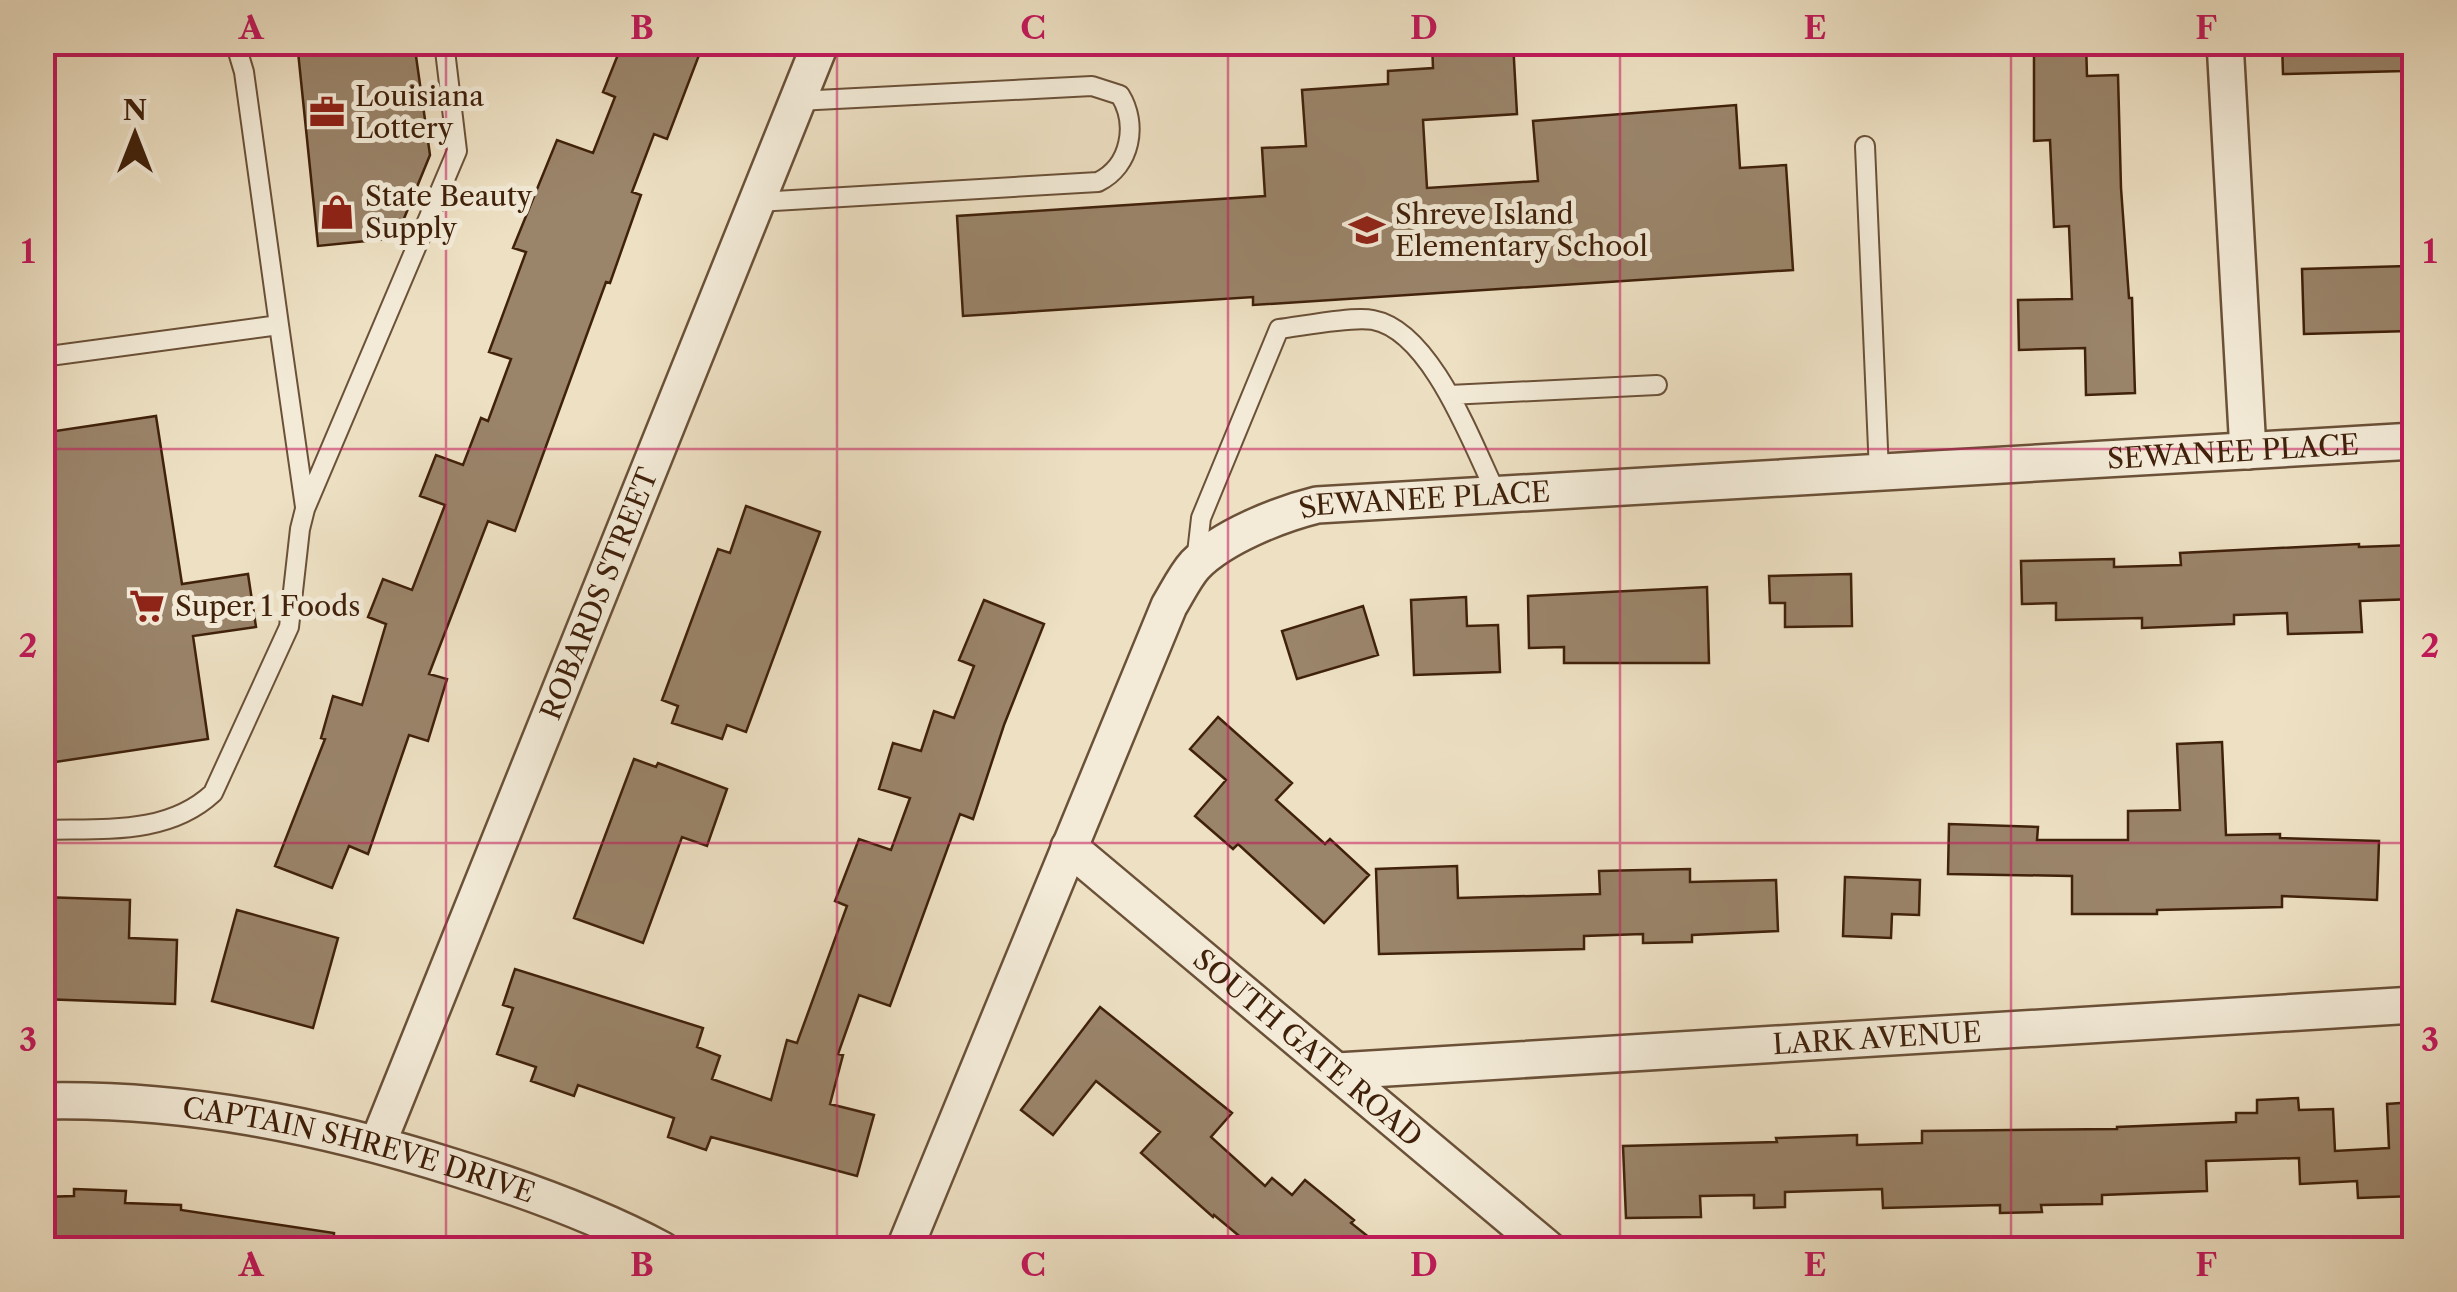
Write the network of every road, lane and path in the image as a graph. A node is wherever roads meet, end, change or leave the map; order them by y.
1 (235, 42) edge
2 (444, 42) edge
3 (821, 42) edge
4 (2225, 42) edge
5 (797, 100) junction
6 (1864, 146) dead end
7 (756, 202) junction
8 (279, 324) junction
9 (42, 357) edge
10 (1657, 385) dead end
11 (1449, 394) junction
12 (2414, 441) edge
13 (2248, 451) junction
14 (1879, 472) junction
15 (1497, 494) junction
16 (305, 509) junction
17 (1196, 564) junction
18 (42, 830) edge
19 (1069, 847) junction
20 (2414, 1005) edge
21 (1338, 1071) junction
22 (42, 1102) edge
23 (378, 1143) junction
24 (662, 1250) edge
25 (904, 1250) edge
26 (1549, 1250) edge

1 - 8 lane
2 - 16 lane
3 - 5 street, ROBARDS STREET
4 - 13 street
5 - 7 street, ROBARDS STREET
5 - 7 lane
6 - 14 lane
7 - 23 street, ROBARDS STREET
8 - 9 lane
8 - 16 lane
10 - 11 lane
11 - 15 lane
11 - 17 lane
12 - 13 street, SEWANEE PLACE
13 - 14 street, SEWANEE PLACE
14 - 15 street, SEWANEE PLACE
15 - 17 street, SEWANEE PLACE
16 - 18 lane
17 - 19 street, SEWANEE PLACE
19 - 21 street, SOUTH GATE ROAD
19 - 25 street, SEWANEE PLACE
20 - 21 street, LARK AVENUE
21 - 26 street, SOUTH GATE ROAD
22 - 23 street, CAPTAIN SHREVE DRIVE
23 - 24 street, CAPTAIN SHREVE DRIVE

